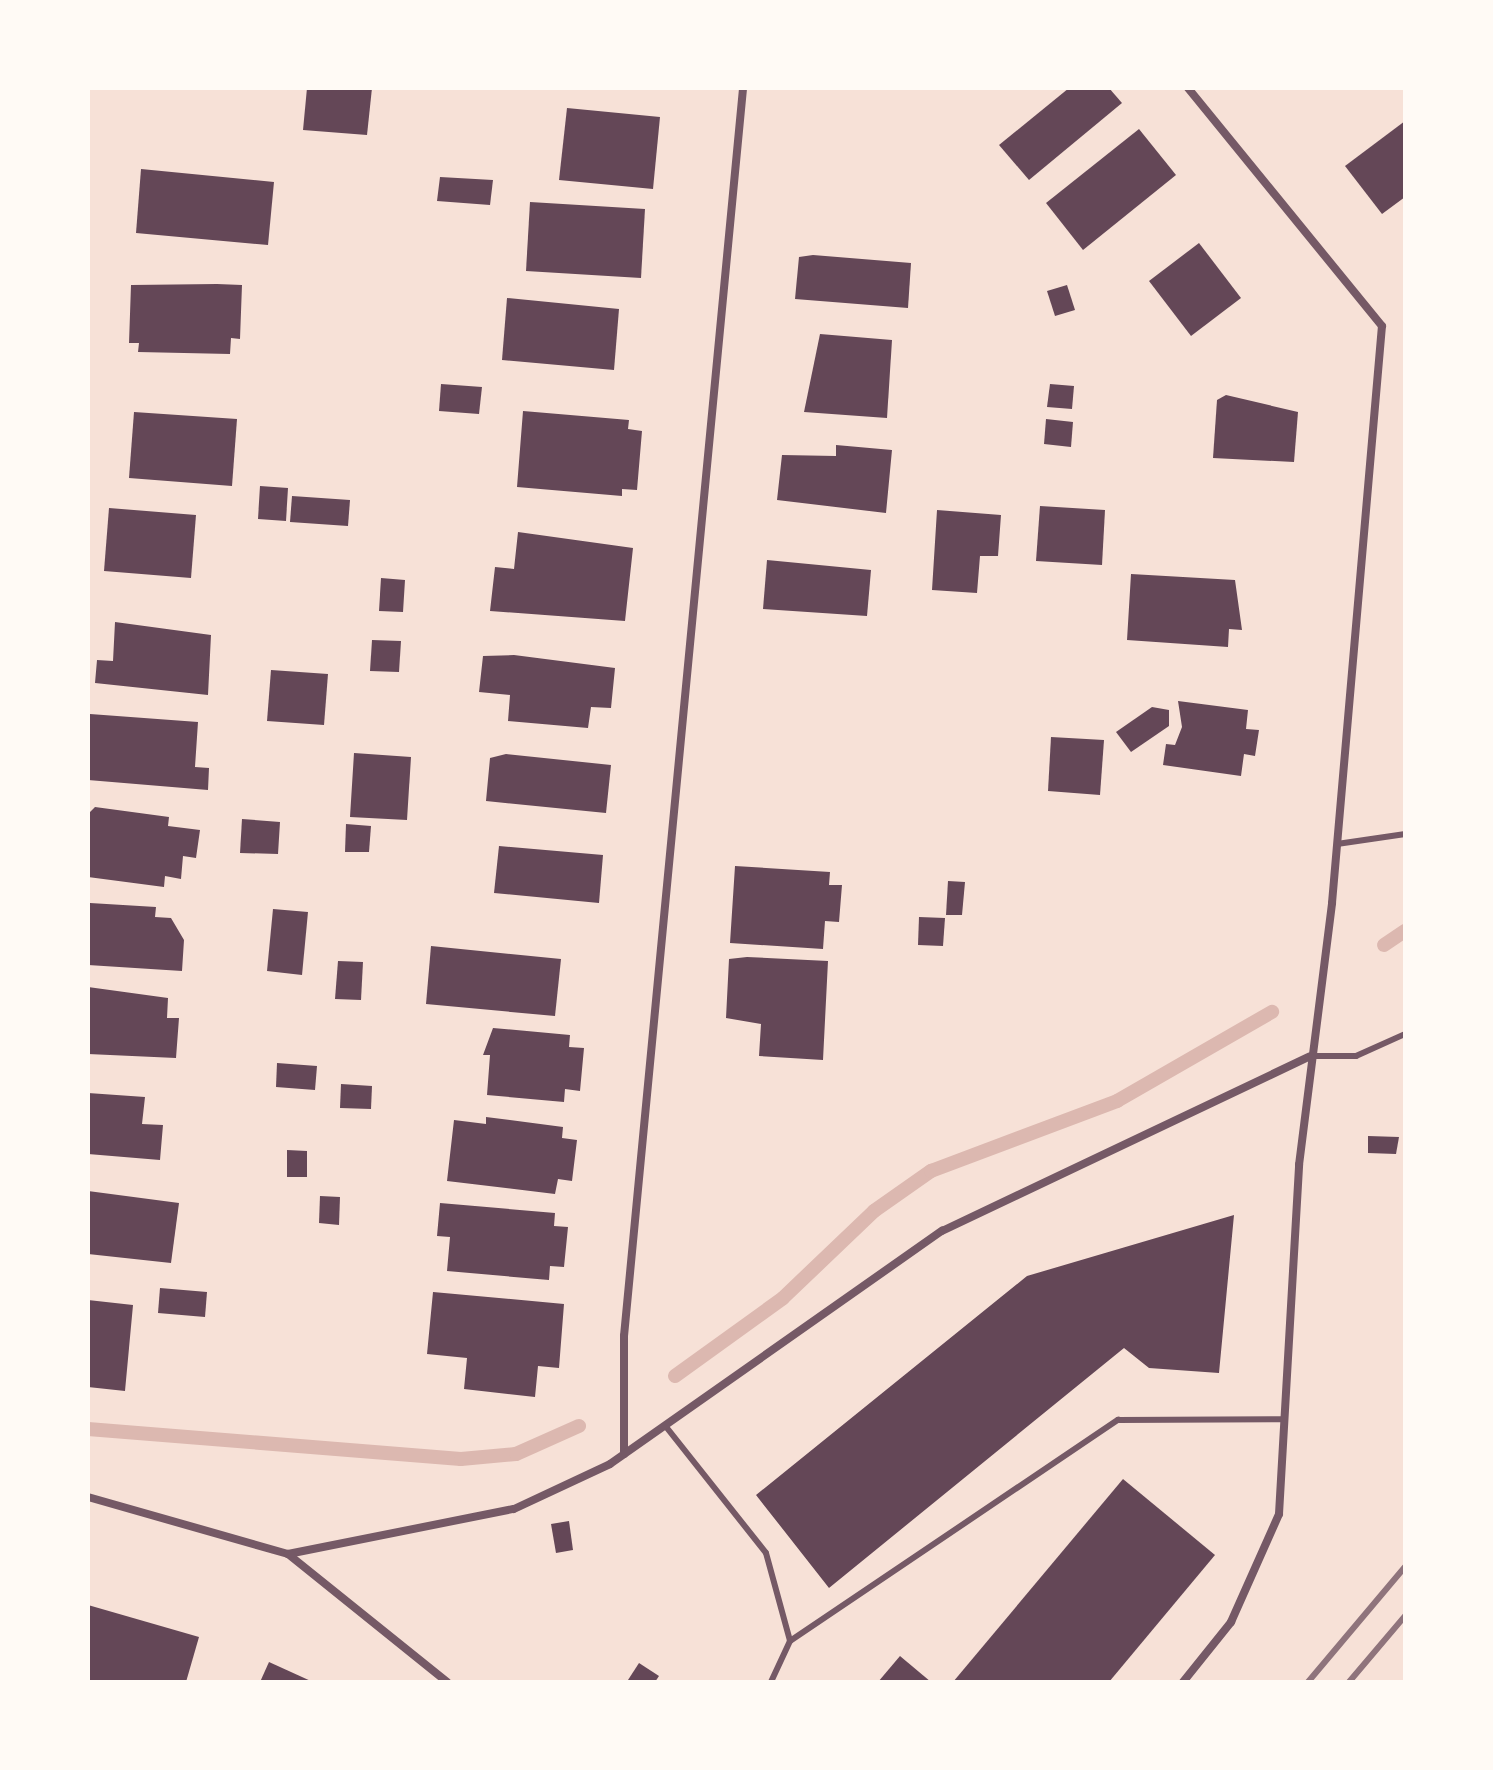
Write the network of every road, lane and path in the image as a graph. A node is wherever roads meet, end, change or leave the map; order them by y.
1 (743, 88) edge
2 (1188, 88) edge
3 (1405, 834) edge
4 (1337, 844) junction
5 (1405, 1034) edge
6 (1310, 1056) junction
7 (1284, 1419) junction
8 (667, 1428) junction
9 (624, 1454) junction
10 (88, 1497) edge
11 (288, 1554) junction
12 (790, 1641) junction
13 (447, 1682) edge
14 (771, 1682) edge
15 (1183, 1682) edge

1 - 9 street
2 - 4 street
3 - 4 lane
4 - 6 street
5 - 6 lane
6 - 7 street
6 - 8 street
7 - 12 lane
7 - 15 street
8 - 9 street
8 - 12 lane
9 - 11 street
10 - 11 street
11 - 13 street
12 - 14 lane

